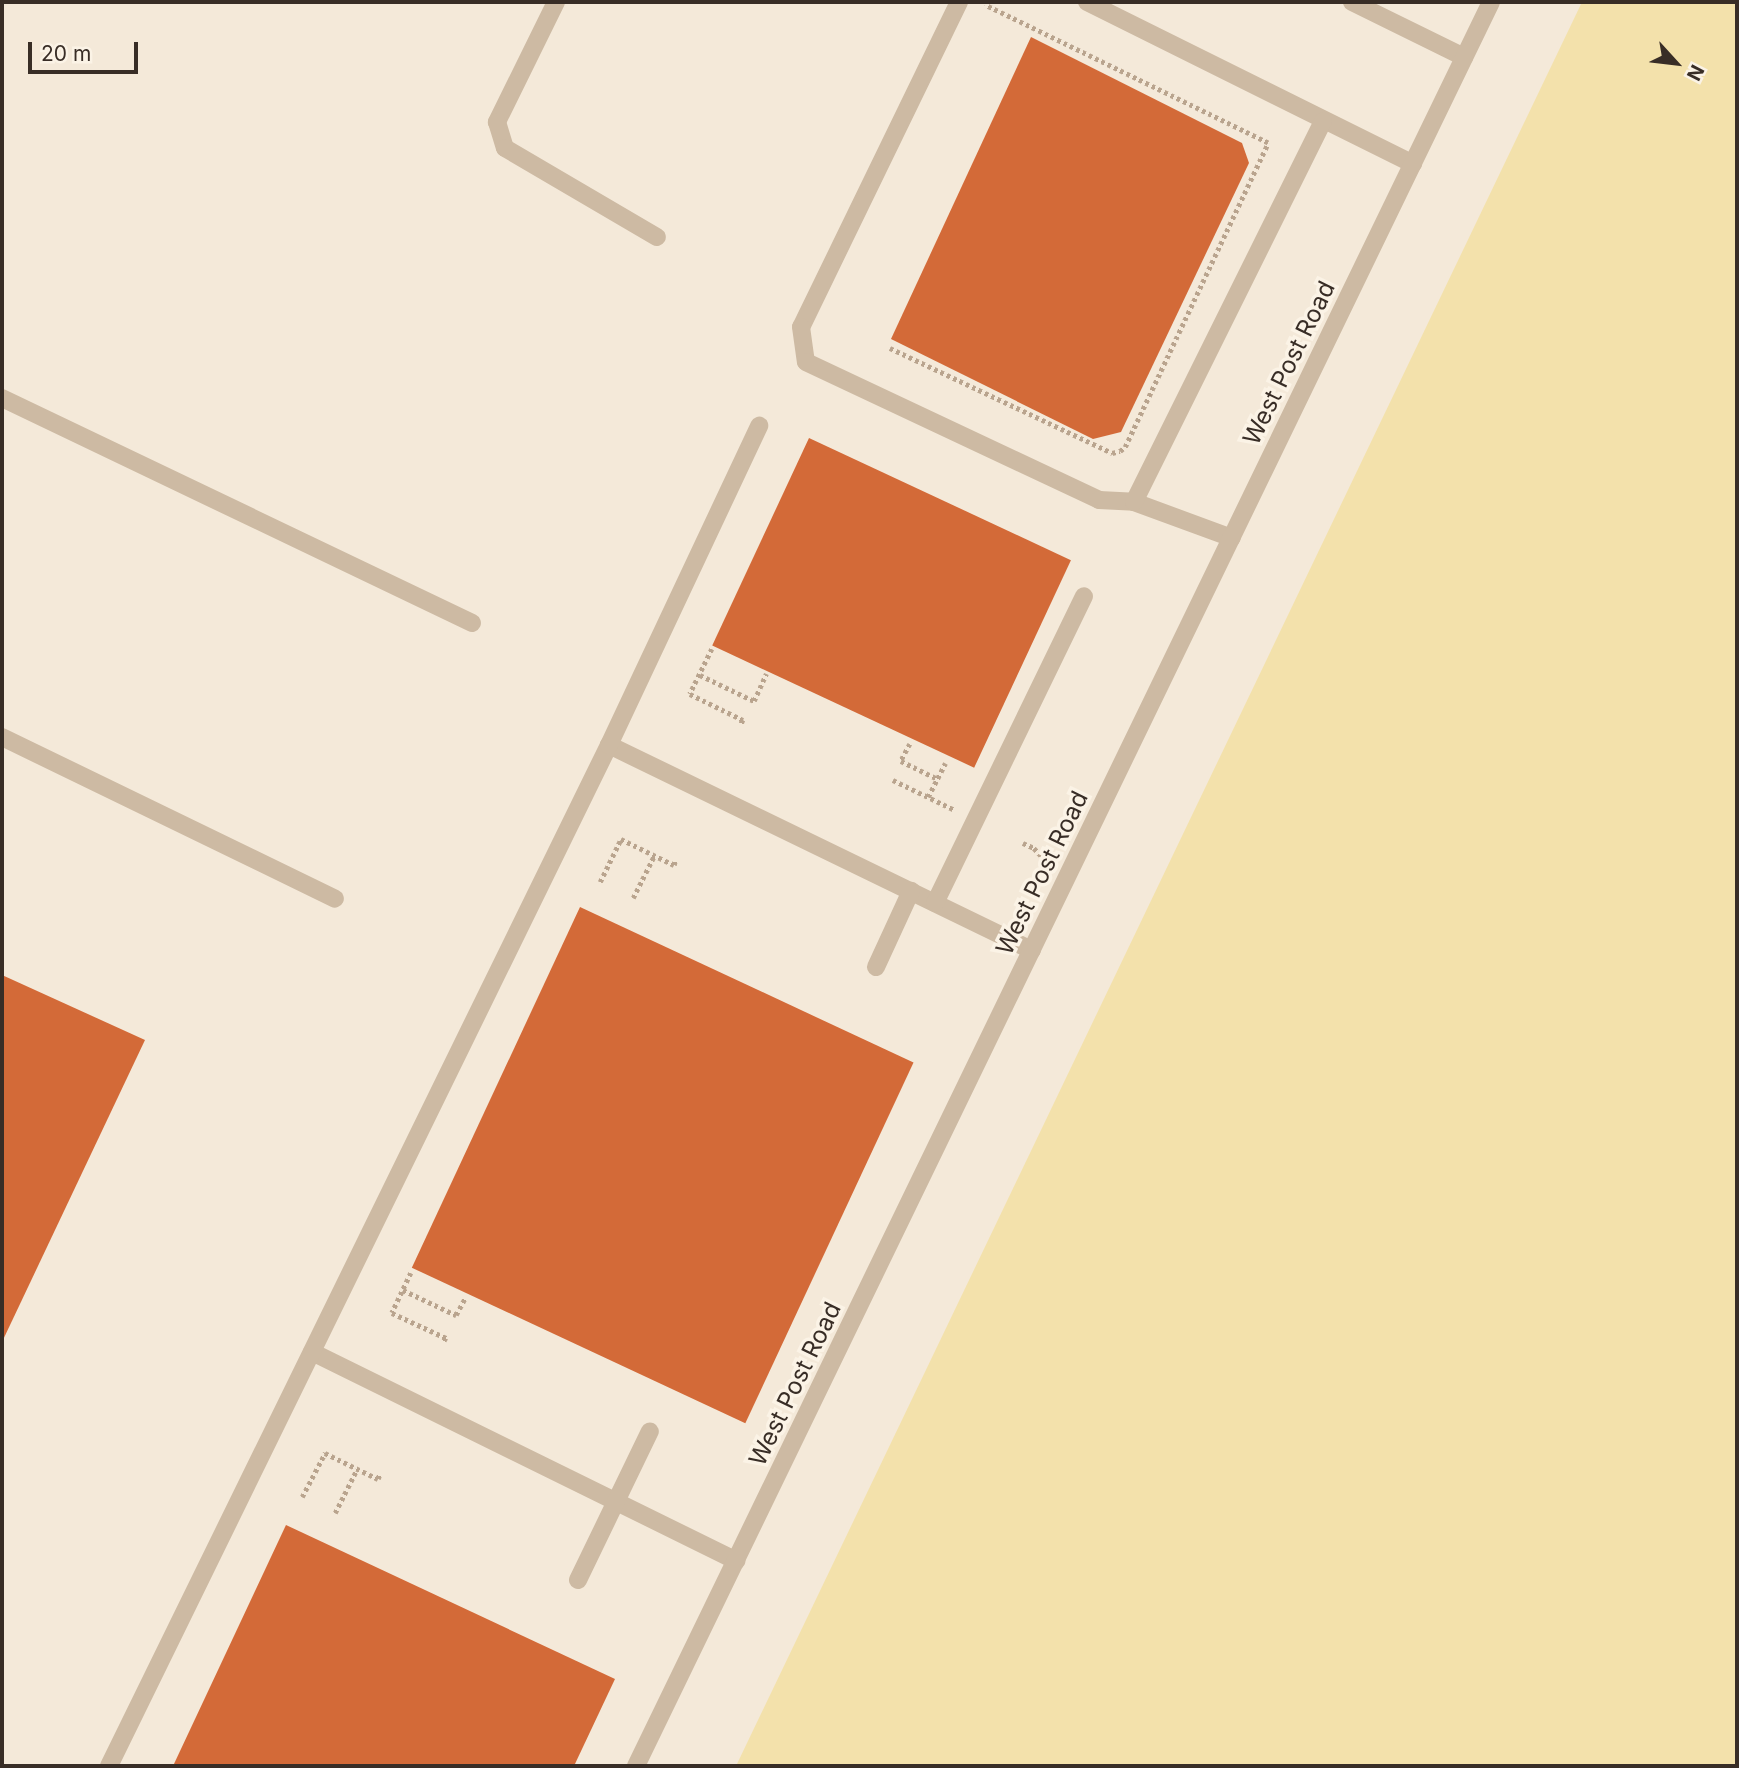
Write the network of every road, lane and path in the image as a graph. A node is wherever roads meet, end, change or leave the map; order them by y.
1 (556, 2) edge
2 (959, 2) edge
3 (977, 2) edge
4 (1087, 2) edge
5 (1352, 2) edge
6 (1491, 2) edge
7 (1464, 57) junction
8 (1323, 121) junction
9 (1413, 164) junction
10 (657, 237) dead end
11 (890, 348) dead end
12 (2, 398) edge
13 (759, 426) dead end
14 (1134, 502) junction
15 (1231, 538) junction
16 (1084, 596) dead end
17 (472, 623) dead end
18 (712, 649) dead end
19 (766, 674) dead end
20 (700, 675) junction
21 (741, 725) dead end
22 (2, 737) edge
23 (910, 744) dead end
24 (609, 745) junction
25 (945, 763) dead end
26 (937, 779) junction
27 (893, 780) dead end
28 (928, 797) junction
29 (960, 813) dead end
30 (1023, 843) dead end
31 (654, 856) junction
32 (675, 861) dead end
33 (1046, 862) dead end
34 (600, 882) dead end
35 (911, 891) junction
36 (633, 898) dead end
37 (335, 899) dead end
38 (935, 903) junction
39 (1032, 950) junction
40 (876, 967) dead end
41 (411, 1273) dead end
42 (403, 1290) junction
43 (464, 1298) dead end
44 (443, 1343) dead end
45 (312, 1352) junction
46 (650, 1431) dead end
47 (357, 1469) junction
48 (380, 1473) dead end
49 (302, 1497) dead end
50 (616, 1502) junction
51 (335, 1513) dead end
52 (736, 1561) junction
53 (578, 1580) dead end
54 (110, 1766) edge
55 (636, 1766) edge

1 - 10 street
2 - 14 street
3 - 11 path
4 - 8 street
5 - 7 street
6 - 7 street, West Post Road
7 - 9 street, West Post Road
8 - 9 street
8 - 14 street
9 - 15 street, West Post Road
12 - 17 street
13 - 24 street
14 - 15 street
15 - 39 street, West Post Road
16 - 38 street
18 - 20 path
19 - 20 path
20 - 21 path
22 - 37 street
23 - 26 path
24 - 35 street
24 - 45 street
25 - 26 path
26 - 28 path
27 - 28 path
28 - 29 path
30 - 33 path
31 - 32 path
31 - 34 path
31 - 36 path
35 - 38 street
35 - 40 street
38 - 39 street
39 - 52 street, West Post Road
41 - 42 path
42 - 43 path
42 - 44 path
45 - 50 street
45 - 54 street
46 - 50 street
47 - 48 path
47 - 49 path
47 - 51 path
50 - 52 street
50 - 53 street
52 - 55 street, West Post Road

